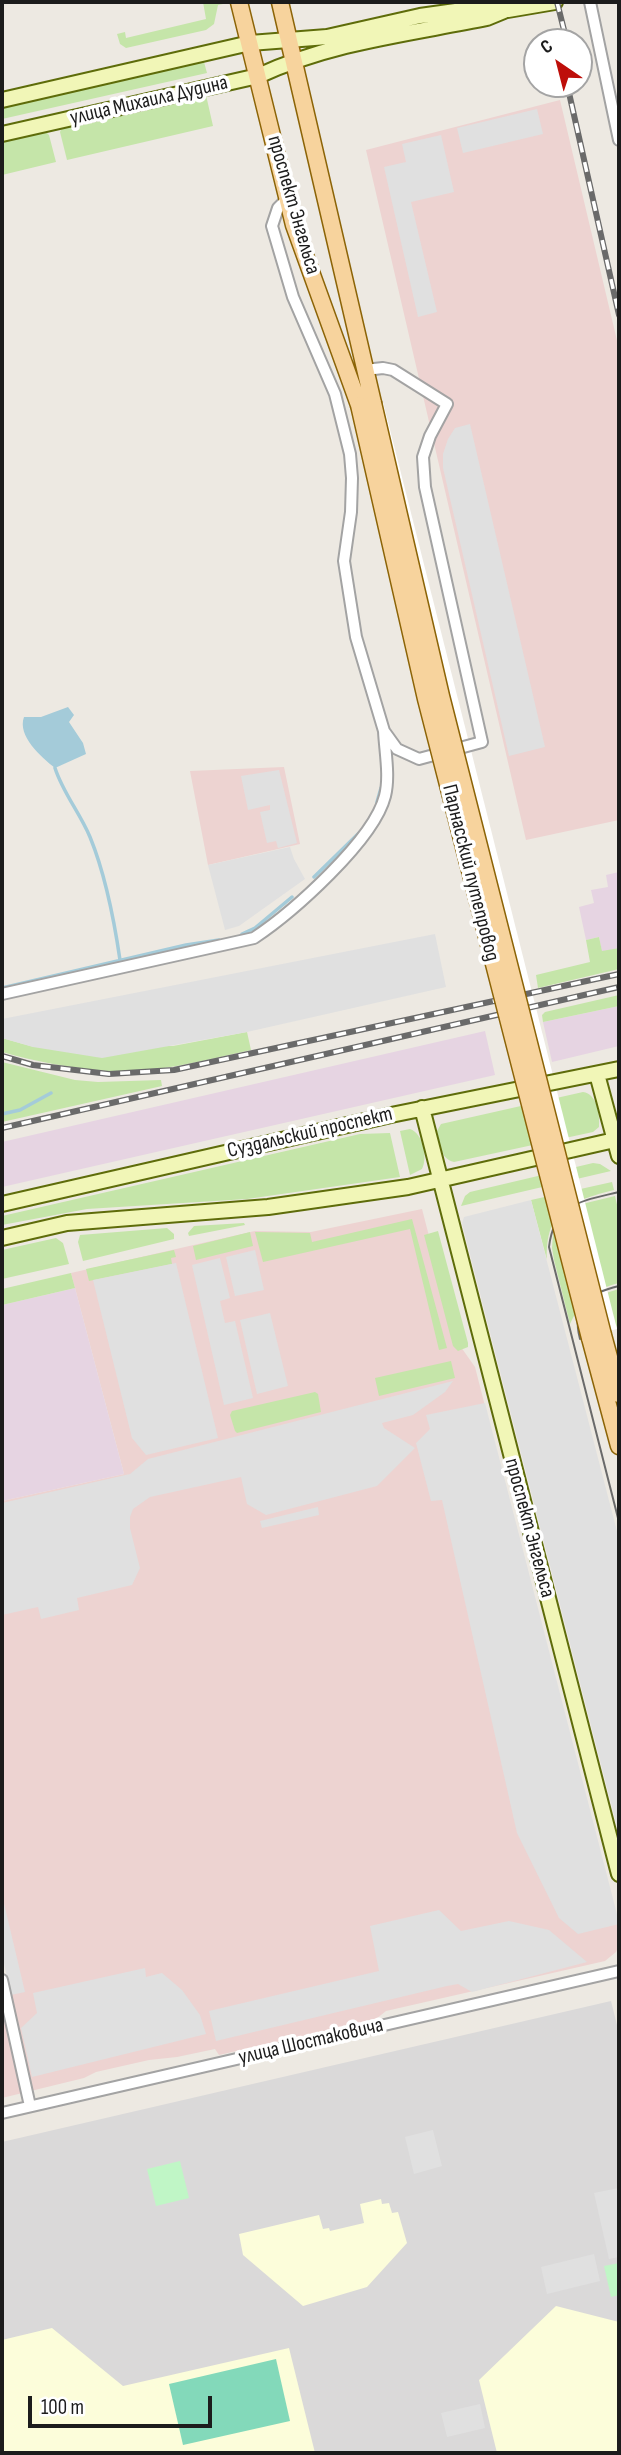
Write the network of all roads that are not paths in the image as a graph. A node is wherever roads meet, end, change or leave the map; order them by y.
1 (239, 2) edge
2 (280, 2) edge
3 (555, 2) edge
4 (590, 2) edge
5 (508, 10) junction
6 (289, 41) junction
7 (250, 43) junction
8 (293, 60) junction
9 (258, 76) junction
10 (2, 100) edge
11 (2, 134) edge
12 (619, 140) edge
13 (288, 198) junction
14 (365, 370) junction
15 (366, 404) junction
16 (384, 731) junction
17 (2, 994) edge
18 (619, 1069) edge
19 (597, 1074) junction
20 (422, 1108) junction
21 (617, 1139) edge
22 (619, 1156) edge
23 (440, 1181) junction
24 (2, 1203) edge
25 (2, 1238) edge
26 (597, 1337) junction
27 (619, 1394) edge
28 (619, 1446) edge
29 (619, 1874) edge
30 (619, 1971) edge
31 (2, 1980) edge
32 (30, 2106) junction
33 (2, 2113) edge

1 - 7 main road, проспект Энгельса
2 - 6 main road, проспект Энгельса
3 - 5 main road
4 - 12 street
5 - 6 main road, улица Михаила Дудина
5 - 8 main road, улица Михаила Дудина
6 - 7 main road, улица Михаила Дудина
6 - 8 main road, проспект Энгельса
7 - 9 main road, проспект Энгельса
7 - 10 main road, улица Михаила Дудина
8 - 9 main road, улица Михаила Дудина
8 - 14 main road, проспект Энгельса
9 - 11 main road, улица Михаила Дудина
9 - 13 main road, проспект Энгельса
13 - 15 main road, проспект Энгельса
13 - 16 street
14 - 15 main road, проспект Энгельса
14 - 16 street
15 - 26 main road, Парнасский путепровод, bridge
16 - 17 street
18 - 19 main road, Суздальский проспект
19 - 20 main road, Суздальский проспект
19 - 21 main road
20 - 23 main road, проспект Энгельса
20 - 24 main road, Суздальский проспект
21 - 22 main road
21 - 23 main road
23 - 25 main road
23 - 29 main road, проспект Энгельса
26 - 27 main road
26 - 28 main road
30 - 32 street, улица Шостаковича
31 - 32 street
32 - 33 street, улица Шостаковича

